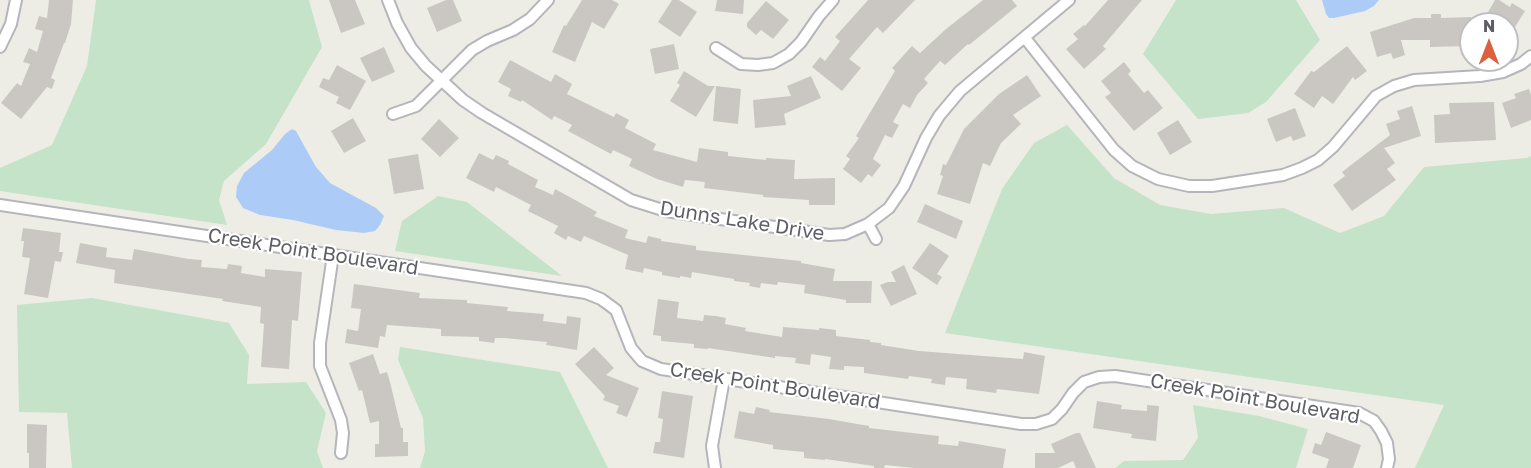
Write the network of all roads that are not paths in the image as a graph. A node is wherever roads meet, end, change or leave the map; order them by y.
1 (16, 0) edge
2 (388, 0) edge
3 (548, 0) edge
4 (833, 0) edge
5 (1069, 0) edge
6 (1024, 38) junction
7 (0, 47) edge
8 (716, 48) dead end
9 (1531, 56) edge
10 (442, 81) junction
11 (393, 114) dead end
12 (0, 204) edge
13 (868, 224) junction
14 (876, 239) dead end
15 (333, 255) junction
16 (724, 379) junction
17 (341, 453) dead end
18 (715, 468) edge
19 (1387, 468) edge

1 - 7 street
2 - 10 street, Dunns Lake Drive
3 - 10 street
4 - 8 street
5 - 6 street, Dunns Lake Drive
6 - 9 street
6 - 13 street, Dunns Lake Drive
10 - 11 street
10 - 13 street, Dunns Lake Drive
12 - 15 street, Creek Point Boulevard
13 - 14 street
15 - 16 street, Creek Point Boulevard
15 - 17 street
16 - 18 street
16 - 19 street, Creek Point Boulevard

